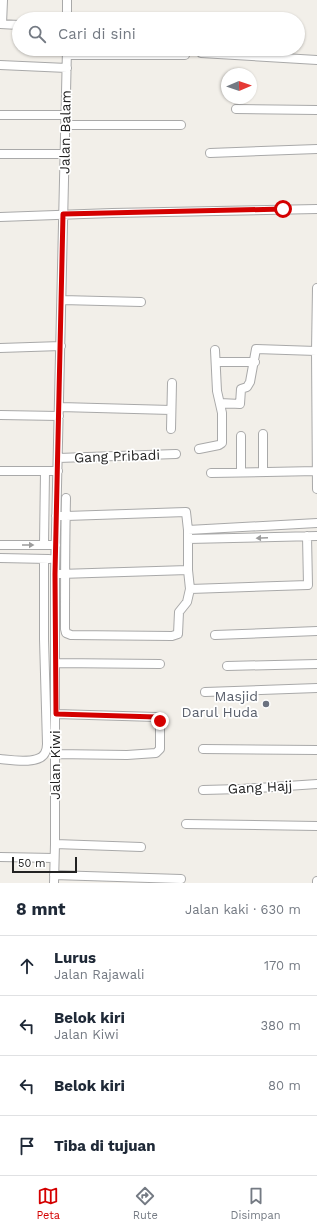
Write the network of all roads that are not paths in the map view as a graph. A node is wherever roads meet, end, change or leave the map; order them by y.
1 (3, 0) edge
2 (67, 0) edge
3 (67, 12) edge
4 (1, 24) edge
5 (12, 25) edge
6 (67, 56) edge
7 (251, 56) edge
8 (317, 60) edge
9 (0, 65) edge
10 (67, 68) junction
11 (236, 109) dead end
12 (317, 110) edge
13 (0, 115) edge
14 (66, 115) junction
15 (66, 125) junction
16 (181, 125) dead end
17 (317, 149) edge
18 (210, 153) dead end
19 (0, 154) edge
20 (65, 154) junction
21 (317, 209) edge
22 (63, 214) junction
23 (0, 217) edge
24 (317, 288) edge
25 (62, 300) junction
26 (141, 302) dead end
27 (61, 346) junction
28 (0, 348) edge
29 (215, 350) dead end
30 (316, 351) junction
31 (216, 362) junction
32 (255, 362) junction
33 (172, 383) dead end
34 (220, 403) junction
35 (60, 407) junction
36 (171, 410) junction
37 (0, 415) edge
38 (59, 416) junction
39 (171, 429) dead end
40 (263, 434) dead end
41 (241, 436) dead end
42 (199, 449) dead end
43 (176, 454) dead end
44 (58, 458) junction
45 (0, 471) edge
46 (263, 471) junction
47 (317, 471) edge
48 (45, 472) junction
49 (58, 472) junction
50 (241, 472) junction
51 (211, 473) dead end
52 (317, 489) edge
53 (66, 498) dead end
54 (56, 516) junction
55 (66, 516) junction
56 (317, 523) edge
57 (188, 530) junction
58 (307, 536) junction
59 (317, 536) edge
60 (188, 539) junction
61 (0, 545) edge
62 (44, 545) junction
63 (56, 545) junction
64 (0, 558) edge
65 (56, 558) junction
66 (44, 559) junction
67 (188, 570) junction
68 (55, 574) junction
69 (65, 574) junction
70 (190, 589) junction
71 (317, 631) edge
72 (215, 635) dead end
73 (56, 663) junction
74 (160, 664) dead end
75 (317, 664) edge
76 (227, 666) dead end
77 (317, 688) edge
78 (205, 692) dead end
79 (56, 714) junction
80 (203, 749) dead end
81 (317, 750) edge
82 (55, 754) junction
83 (0, 759) edge
84 (317, 784) edge
85 (203, 790) dead end
86 (186, 824) dead end
87 (317, 826) edge
88 (55, 844) junction
89 (141, 847) dead end
90 (0, 857) edge
91 (54, 858) junction
92 (54, 879) edge
93 (181, 879) dead end

1 - 4 street
2 - 3 street
4 - 5 street
6 - 10 street, Jalan Balam
7 - 8 street
9 - 10 street
10 - 14 street, Jalan Balam
11 - 12 street
13 - 14 street
14 - 15 street, Jalan Balam
15 - 16 street
15 - 20 street, Jalan Balam
17 - 18 street
19 - 20 street
20 - 22 street, Jalan Balam
21 - 22 street
22 - 23 street
22 - 25 street, Jalan Kiwi
24 - 30 street
25 - 26 street
25 - 27 street, Jalan Kiwi
27 - 28 street
27 - 35 street, Jalan Kiwi
29 - 31 street
30 - 32 street
30 - 47 street
31 - 32 street
31 - 34 street
32 - 34 street
33 - 36 street
34 - 42 street
35 - 36 street
35 - 38 street, Jalan Kiwi
36 - 39 street
37 - 38 street
38 - 44 street, Jalan Kiwi
40 - 46 street
41 - 50 street
43 - 44 street, Gang Pribadi
44 - 49 street, Jalan Kiwi
45 - 48 street
46 - 47 street
46 - 50 street
47 - 52 street
48 - 49 street
48 - 62 street
49 - 54 street, Jalan Kiwi
50 - 51 street
53 - 55 street
54 - 55 street
54 - 63 street, Jalan Kiwi
55 - 57 street
55 - 69 street
56 - 57 street
57 - 60 street
58 - 59 street
58 -> 60 street
58 - 70 street
60 - 67 street
61 -> 62 street
62 - 63 street
63 - 65 street, Jalan Kiwi
64 - 66 street
65 - 66 street
65 - 68 street, Jalan Kiwi
66 - 83 street
67 - 69 street
67 - 70 street
68 - 69 street
68 - 73 street, Jalan Kiwi
69 - 70 street
71 - 72 street
73 - 74 street
73 - 79 street, Jalan Kiwi
75 - 76 street
77 - 78 street
79 - 82 street, Jalan Kiwi
79 - 82 street
80 - 81 street
82 - 88 street, Jalan Kiwi
84 - 85 street, Gang Hajj
86 - 87 street
88 - 89 street
88 - 91 street, Jalan Kiwi
90 - 91 street
91 - 92 street, Jalan Kiwi
92 - 93 street

